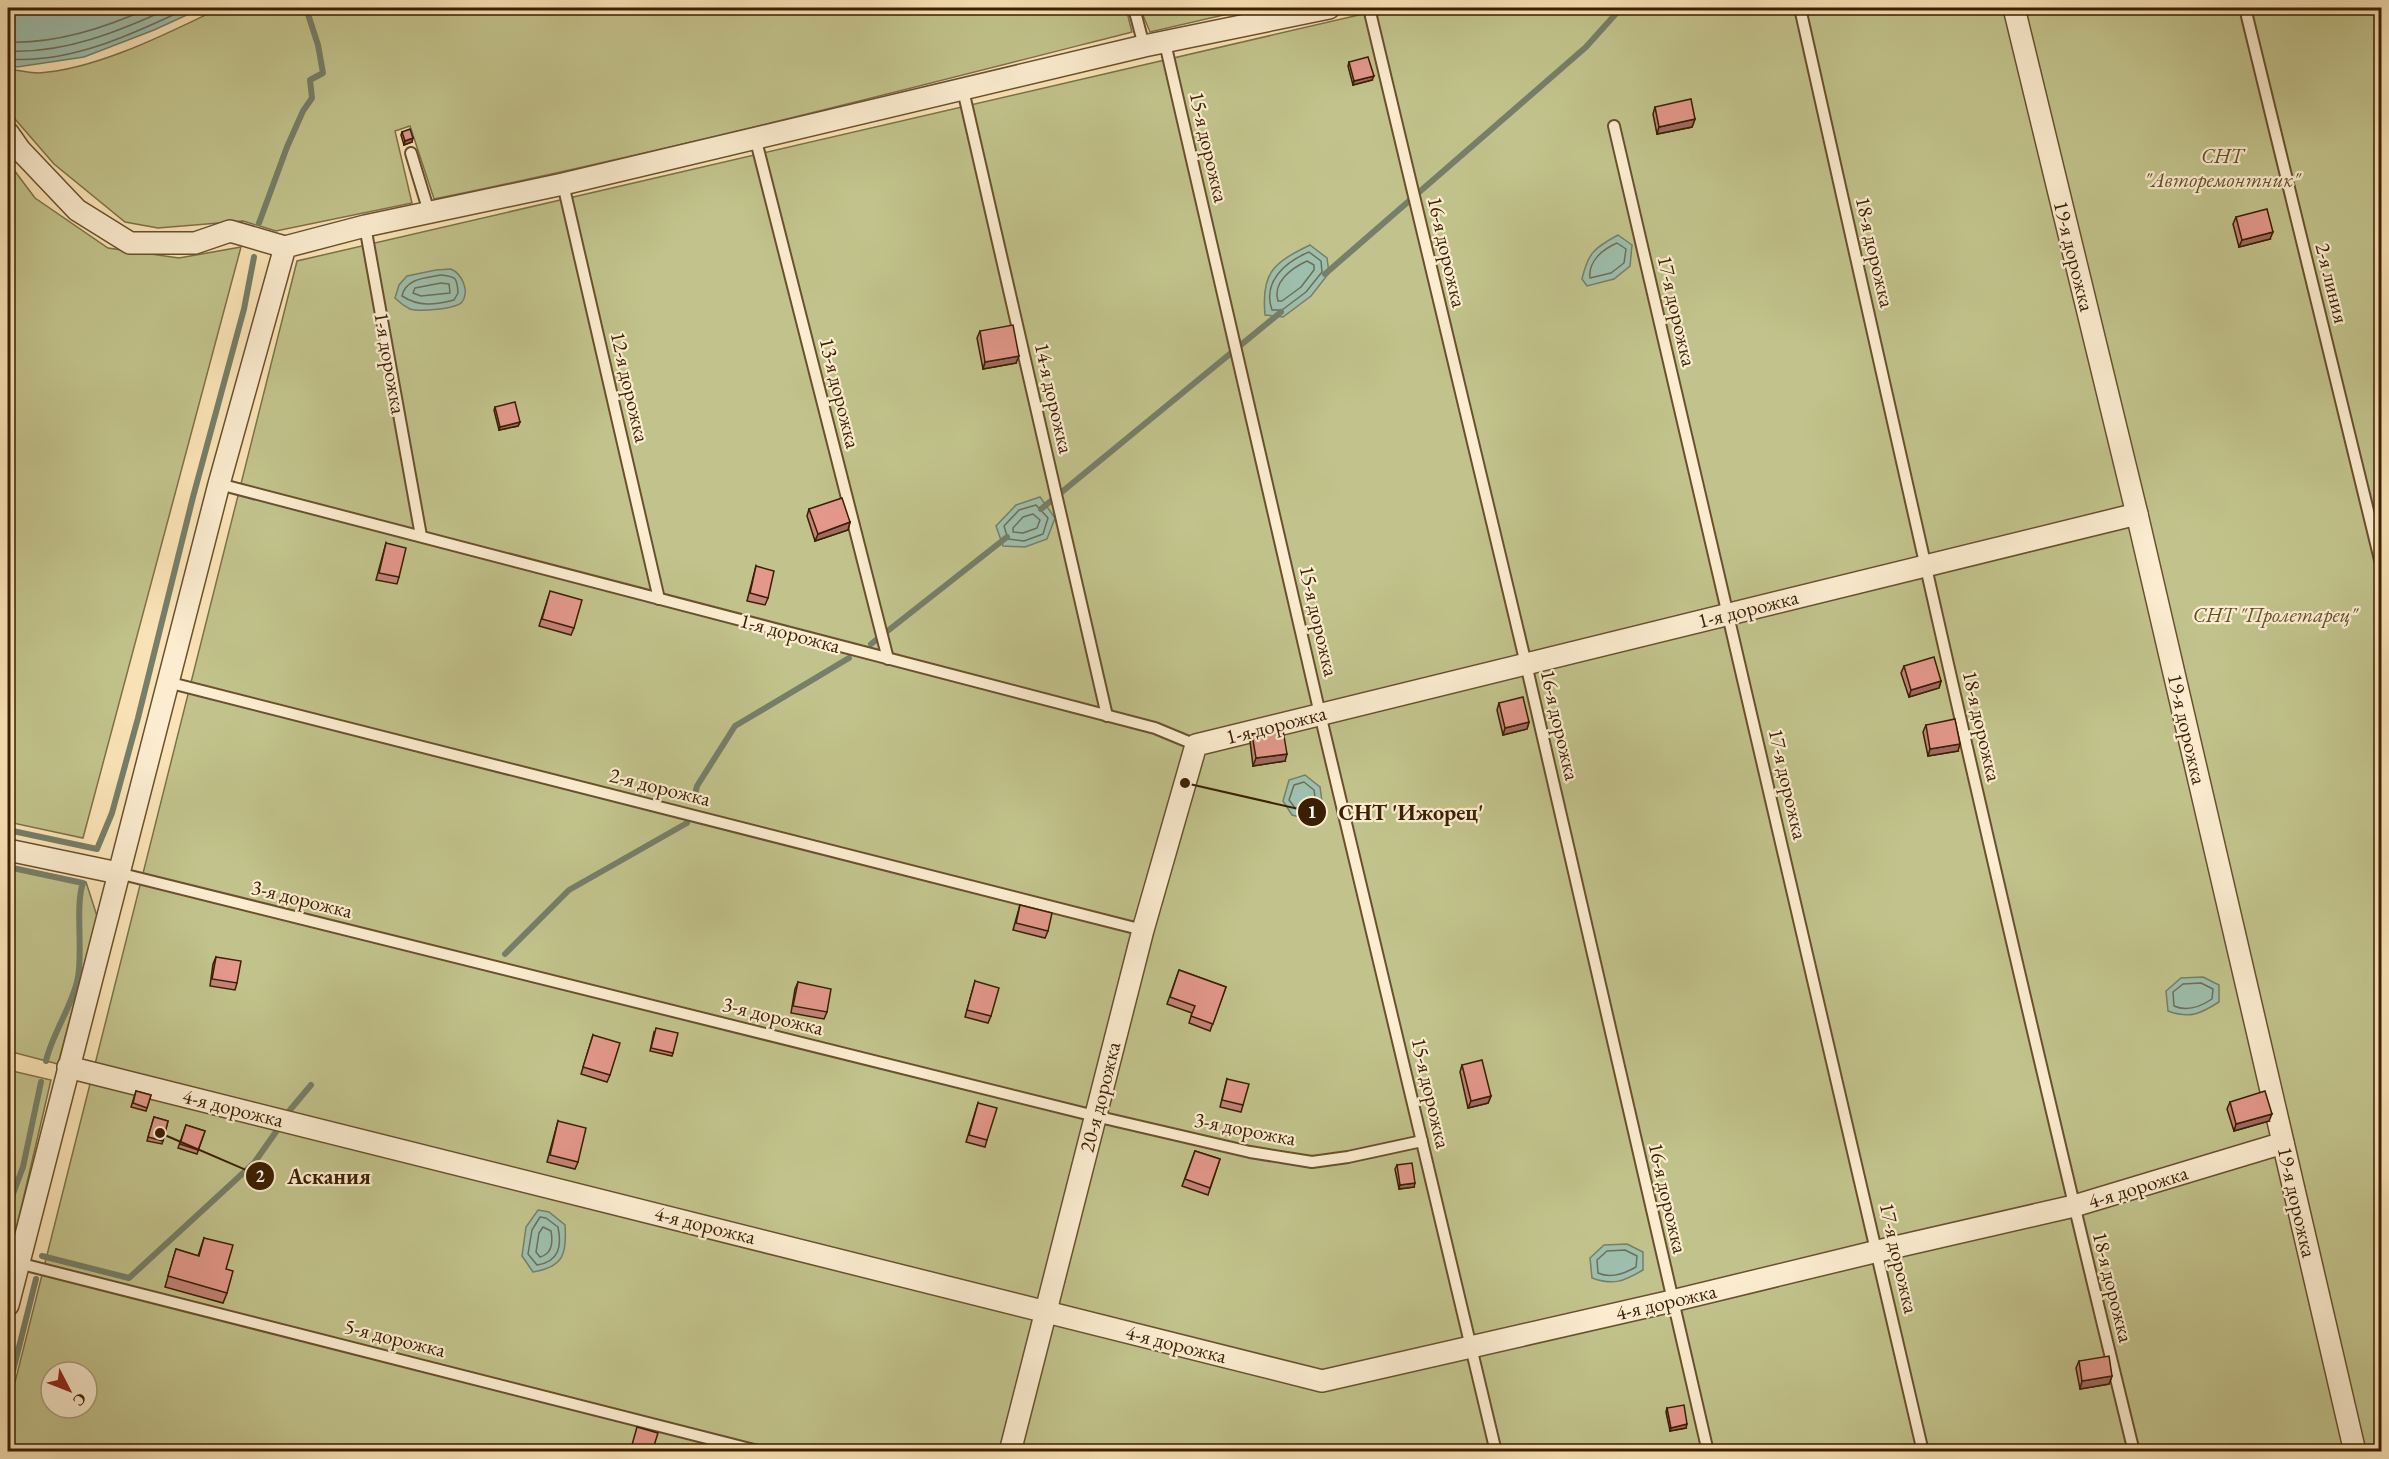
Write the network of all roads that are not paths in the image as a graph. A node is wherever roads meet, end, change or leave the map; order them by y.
1 (1134, 8) edge
2 (1329, 8) edge
3 (1369, 8) edge
4 (1800, 8) edge
5 (2014, 8) edge
6 (2245, 8) edge
7 (1154, 45) junction
8 (963, 90) junction
9 (1614, 126) dead end
10 (8, 133) edge
11 (755, 137) junction
12 (411, 153) dead end
13 (563, 184) junction
14 (429, 212) junction
15 (365, 226) junction
16 (285, 247) junction
17 (219, 484) junction
18 (2137, 514) junction
19 (420, 536) junction
20 (1925, 566) junction
21 (2382, 568) edge
22 (658, 598) junction
23 (1728, 614) junction
24 (887, 654) junction
25 (1526, 664) junction
26 (167, 682) junction
27 (1320, 714) junction
28 (1107, 716) junction
29 (1196, 745) junction
30 (8, 850) edge
31 (118, 873) junction
32 (1143, 930) junction
33 (68, 1067) junction
34 (1095, 1116) junction
35 (1422, 1141) junction
36 (2283, 1143) junction
37 (2074, 1206) junction
38 (1878, 1251) junction
39 (18, 1263) junction
40 (1672, 1301) junction
41 (8, 1305) edge
42 (1045, 1310) junction
43 (1472, 1347) junction
44 (762, 1452) edge
45 (1010, 1452) edge
46 (1496, 1452) edge
47 (1708, 1452) edge
48 (1923, 1452) edge
49 (2134, 1452) edge
50 (2355, 1452) edge

1 - 7 lane, 15-я дорожка
2 - 7 street
3 - 25 lane, 16-я дорожка
4 - 20 lane, 18-я дорожка
5 - 18 street, 19-я дорожка
6 - 21 lane, 2-я линия
7 - 8 street
7 - 27 lane, 15-я дорожка
8 - 11 street
8 - 28 lane, 14-я дорожка
9 - 23 lane, 17-я дорожка
10 - 16 street
11 - 13 street
11 - 24 lane, 13-я дорожка
12 - 14 lane
13 - 14 street
13 - 22 lane, 12-я дорожка
14 - 15 street
15 - 16 street
15 - 19 lane, 1-я дорожка
16 - 17 street
17 - 19 lane, 1-я дорожка
17 - 26 street
18 - 20 street, 1-я дорожка
18 - 36 street, 19-я дорожка
19 - 22 lane, 1-я дорожка
20 - 23 street, 1-я дорожка
20 - 37 lane, 18-я дорожка
22 - 24 lane, 1-я дорожка
23 - 25 street, 1-я дорожка
23 - 38 lane, 17-я дорожка
24 - 28 lane, 1-я дорожка
25 - 27 street, 1-я дорожка
25 - 40 lane, 16-я дорожка
26 - 31 street
26 - 32 lane, 2-я дорожка
27 - 29 street, 1-я дорожка
27 - 35 lane, 15-я дорожка
28 - 29 lane, 1-я дорожка
29 - 32 street, 20-я дорожка
30 - 31 street
31 - 33 street
31 - 34 lane, 3-я дорожка
32 - 34 street, 20-я дорожка
33 - 39 street
33 - 42 street, 4-я дорожка
34 - 35 lane, 3-я дорожка
34 - 42 street, 20-я дорожка
35 - 43 lane, 15-я дорожка
36 - 37 street, 4-я дорожка
36 - 50 street, 19-я дорожка
37 - 38 street, 4-я дорожка
37 - 49 lane, 18-я дорожка
38 - 40 street, 4-я дорожка
38 - 48 lane, 17-я дорожка
39 - 41 street
39 - 44 lane, 5-я дорожка
40 - 43 street, 4-я дорожка
40 - 47 lane, 16-я дорожка
42 - 43 street, 4-я дорожка
42 - 45 street, 20-я дорожка
43 - 46 lane, 15-я дорожка

